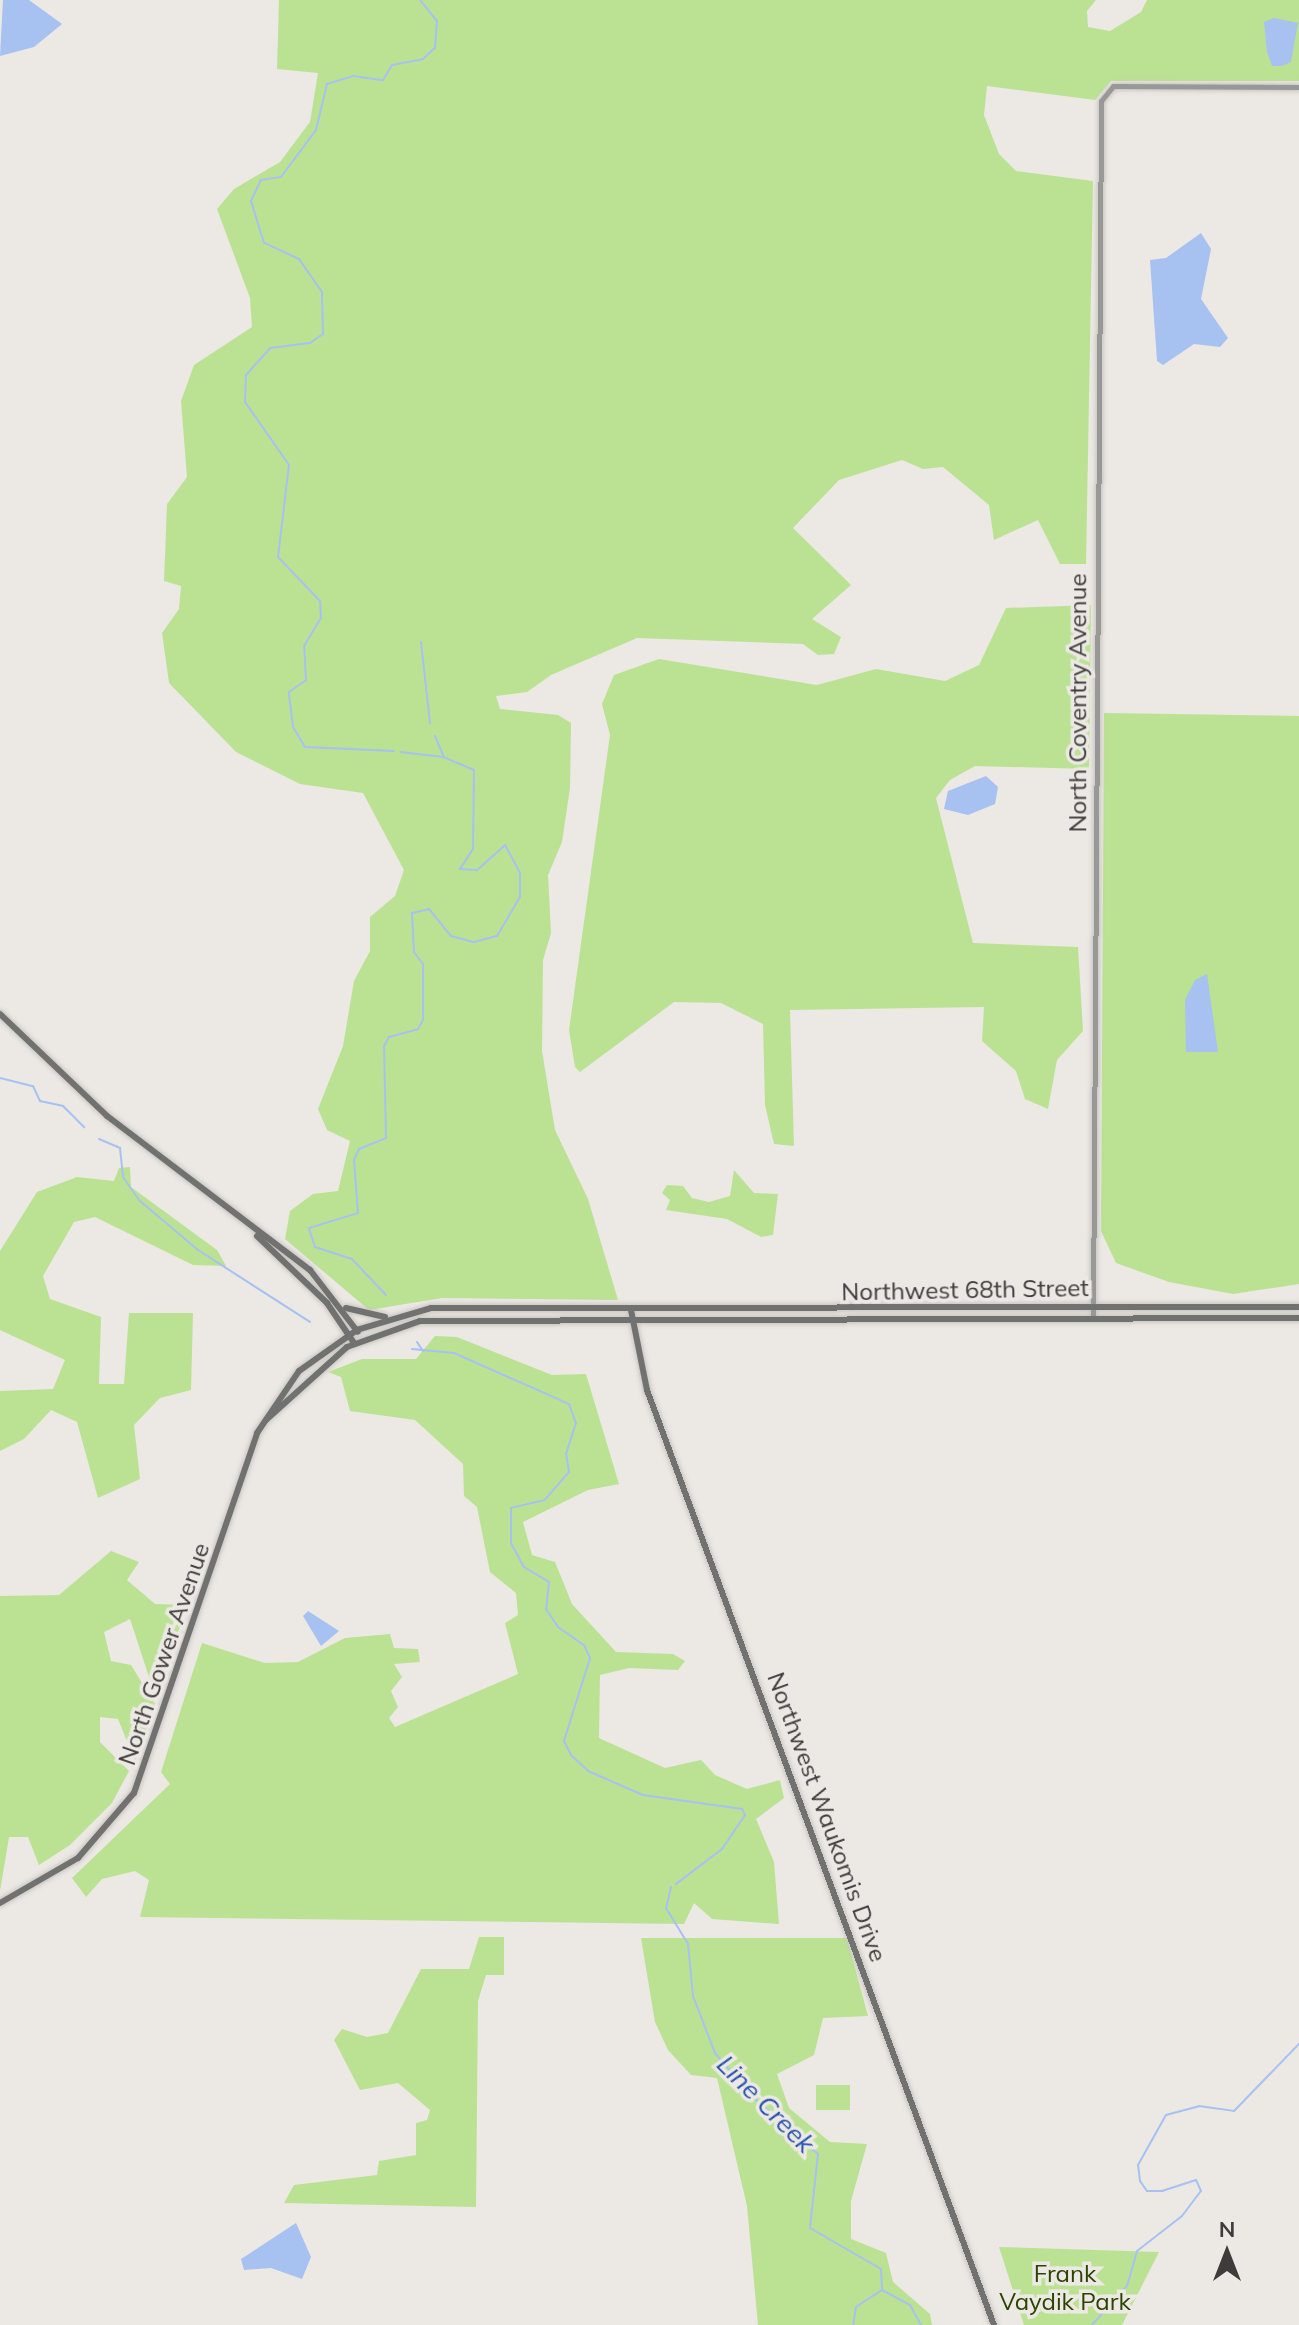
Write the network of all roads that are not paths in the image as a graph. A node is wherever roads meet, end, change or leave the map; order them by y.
1 (1299, 87) edge
2 (0, 1014) edge
3 (255, 1234) junction
4 (341, 1304) junction
5 (1093, 1306) junction
6 (1299, 1307) edge
7 (631, 1310) junction
8 (695, 1310) junction
9 (1093, 1316) junction
10 (388, 1317) junction
11 (1299, 1318) edge
12 (631, 1320) junction
13 (695, 1321) junction
14 (357, 1330) junction
15 (349, 1334) junction
16 (362, 1338) junction
17 (354, 1343) junction
18 (266, 1420) junction
19 (0, 1903) edge
20 (994, 2325) edge

1 - 5 street, North Coventry Avenue
2 - 3 main road
3 - 4 main road
3 - 15 main road
4 - 10 main road
4 - 14 main road
5 - 6 main road, Northwest 68th Street
5 - 8 main road, Northwest 68th Street
5 - 9 street, North Coventry Avenue
7 - 8 main road, Northwest 68th Street
7 - 10 main road, North Gower Avenue
7 - 12 main road, Northwest Waukomis Drive
8 - 13 main road
9 - 11 main road, Northwest 68th Street
9 - 13 main road, Northwest 68th Street
10 - 14 main road, North Gower Avenue
12 - 13 main road, Northwest 68th Street
12 - 16 main road
12 - 20 main road, Northwest Waukomis Drive
14 - 15 main road, North Gower Avenue
14 - 16 main road
15 - 17 main road
15 - 18 main road, North Gower Avenue
16 - 17 main road, North Gower Avenue
17 - 18 main road, North Gower Avenue
18 - 19 main road, North Gower Avenue

